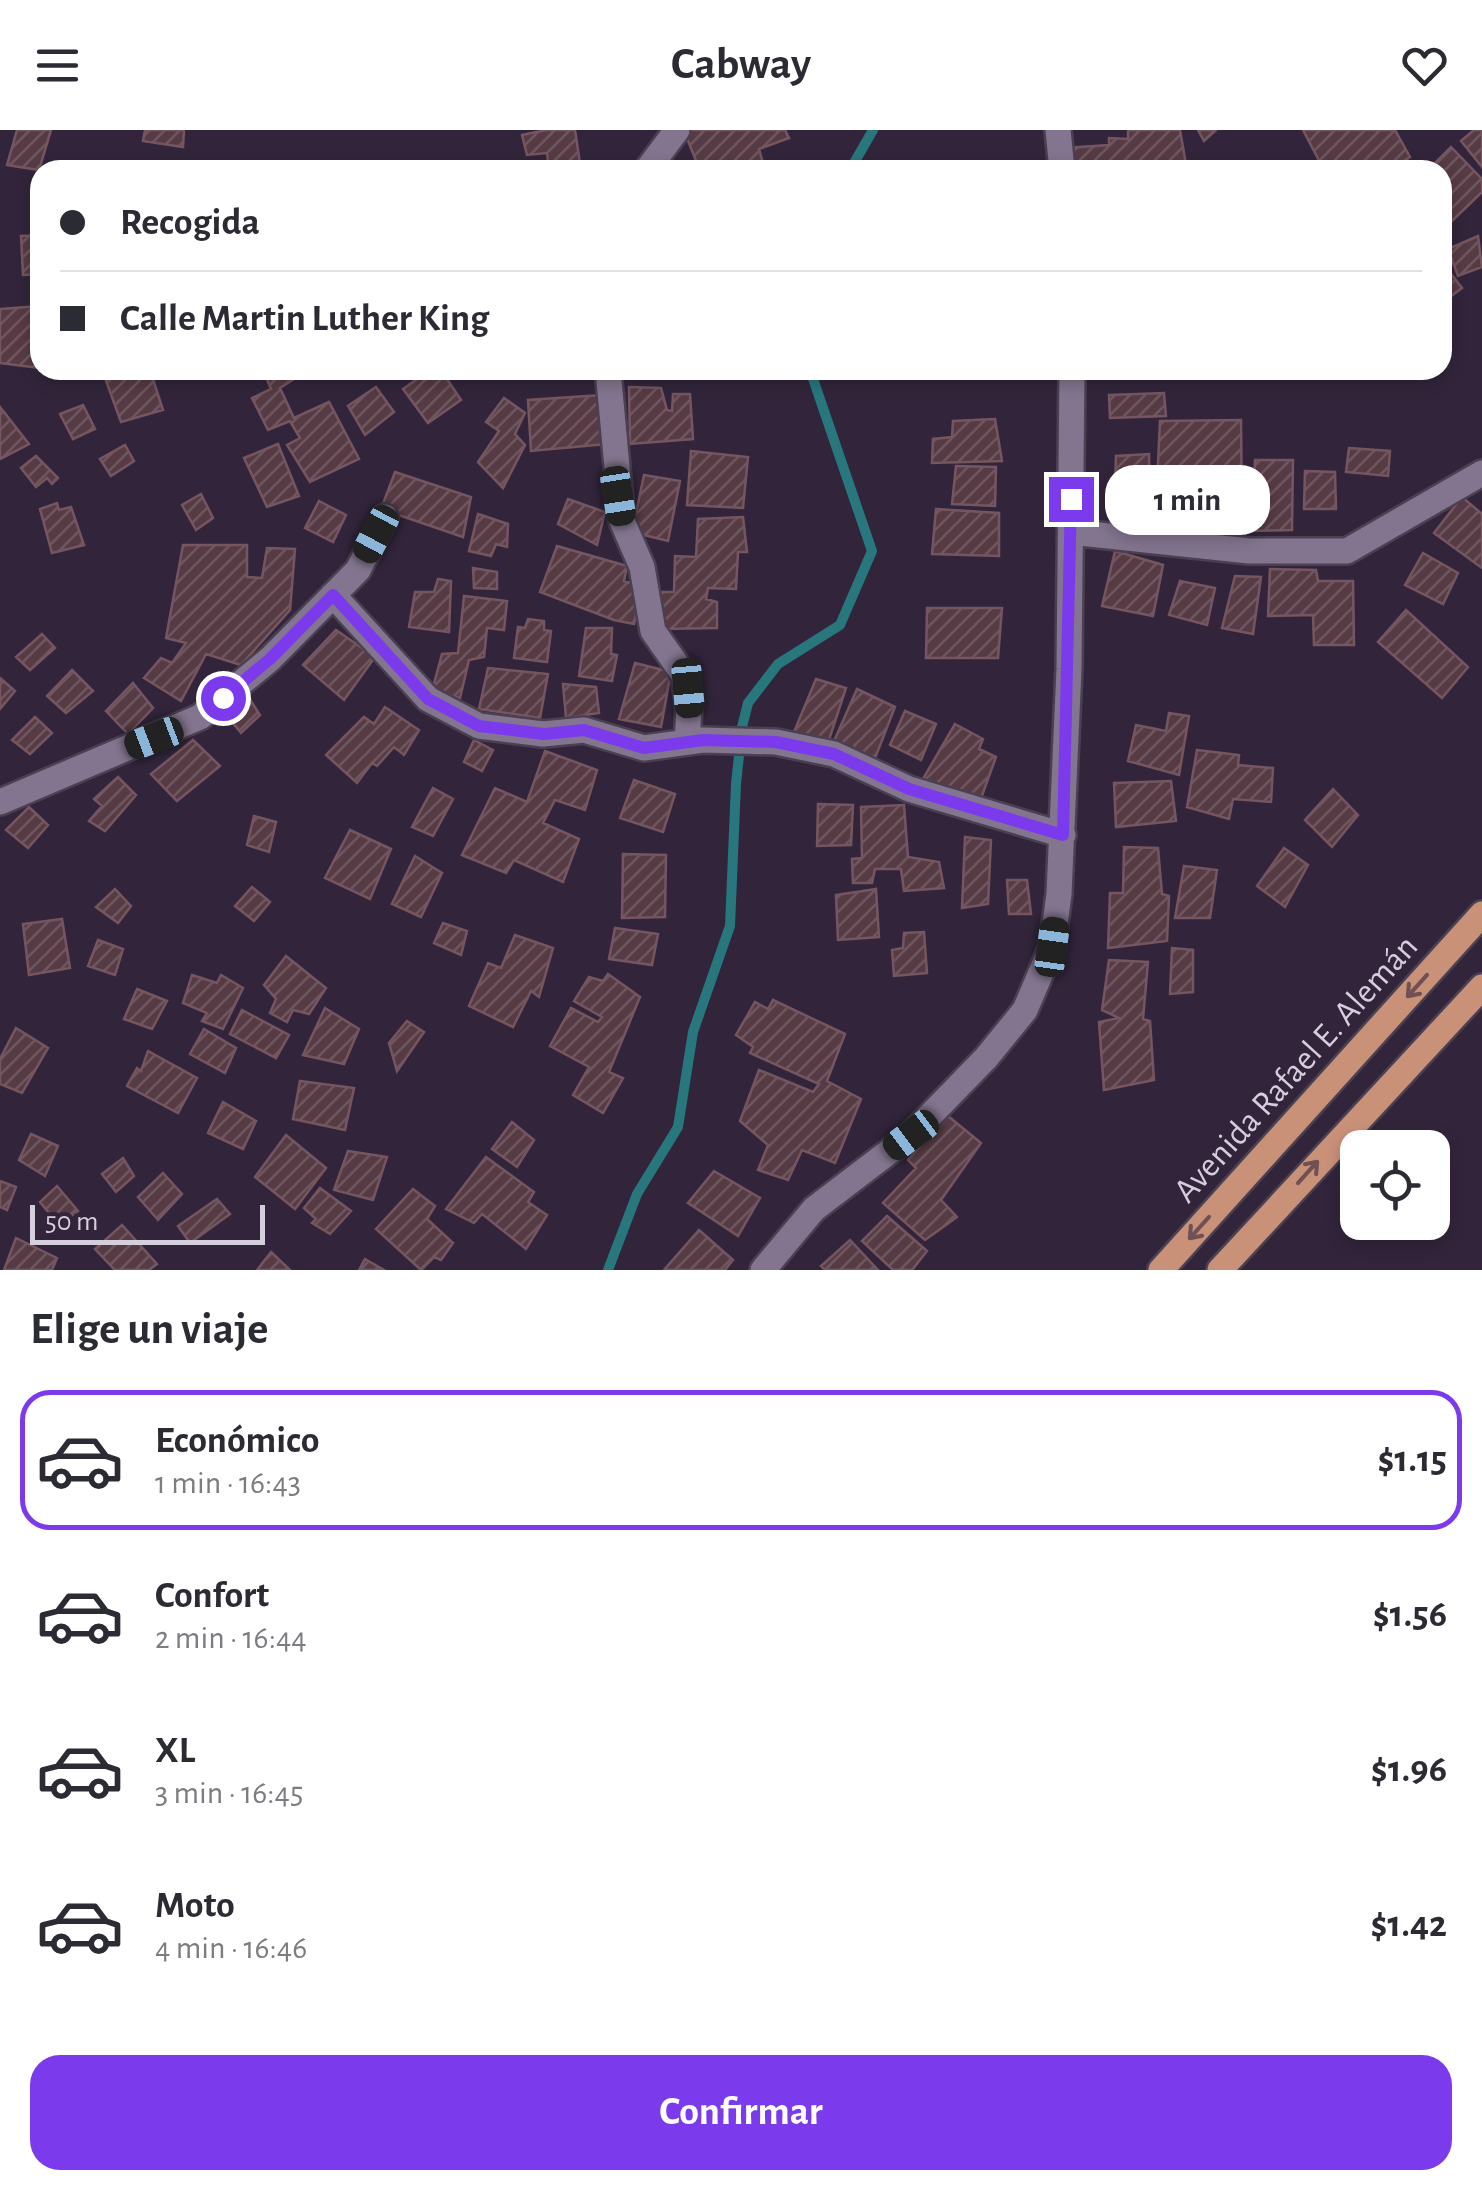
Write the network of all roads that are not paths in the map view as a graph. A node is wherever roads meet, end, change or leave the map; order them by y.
1 (677, 130) edge
2 (1058, 130) edge
3 (654, 160) edge
4 (1061, 160) edge
5 (609, 380) edge
6 (1072, 380) edge
7 (1482, 473) edge
8 (385, 516) dead end
9 (1070, 532) junction
10 (333, 595) junction
11 (686, 742) junction
12 (0, 802) edge
13 (1063, 835) junction
14 (1482, 914) edge
15 (1482, 987) edge
16 (763, 1270) edge
17 (1162, 1270) edge
18 (1220, 1270) edge

1 - 3 street
2 - 4 street
5 - 11 street
6 - 9 street
7 - 9 street
8 - 10 street
9 - 13 street
10 - 11 street
10 - 12 street
11 - 13 street
13 - 16 street
14 -> 17 main road, Avenida Rafael E. Alemán
18 -> 15 main road

